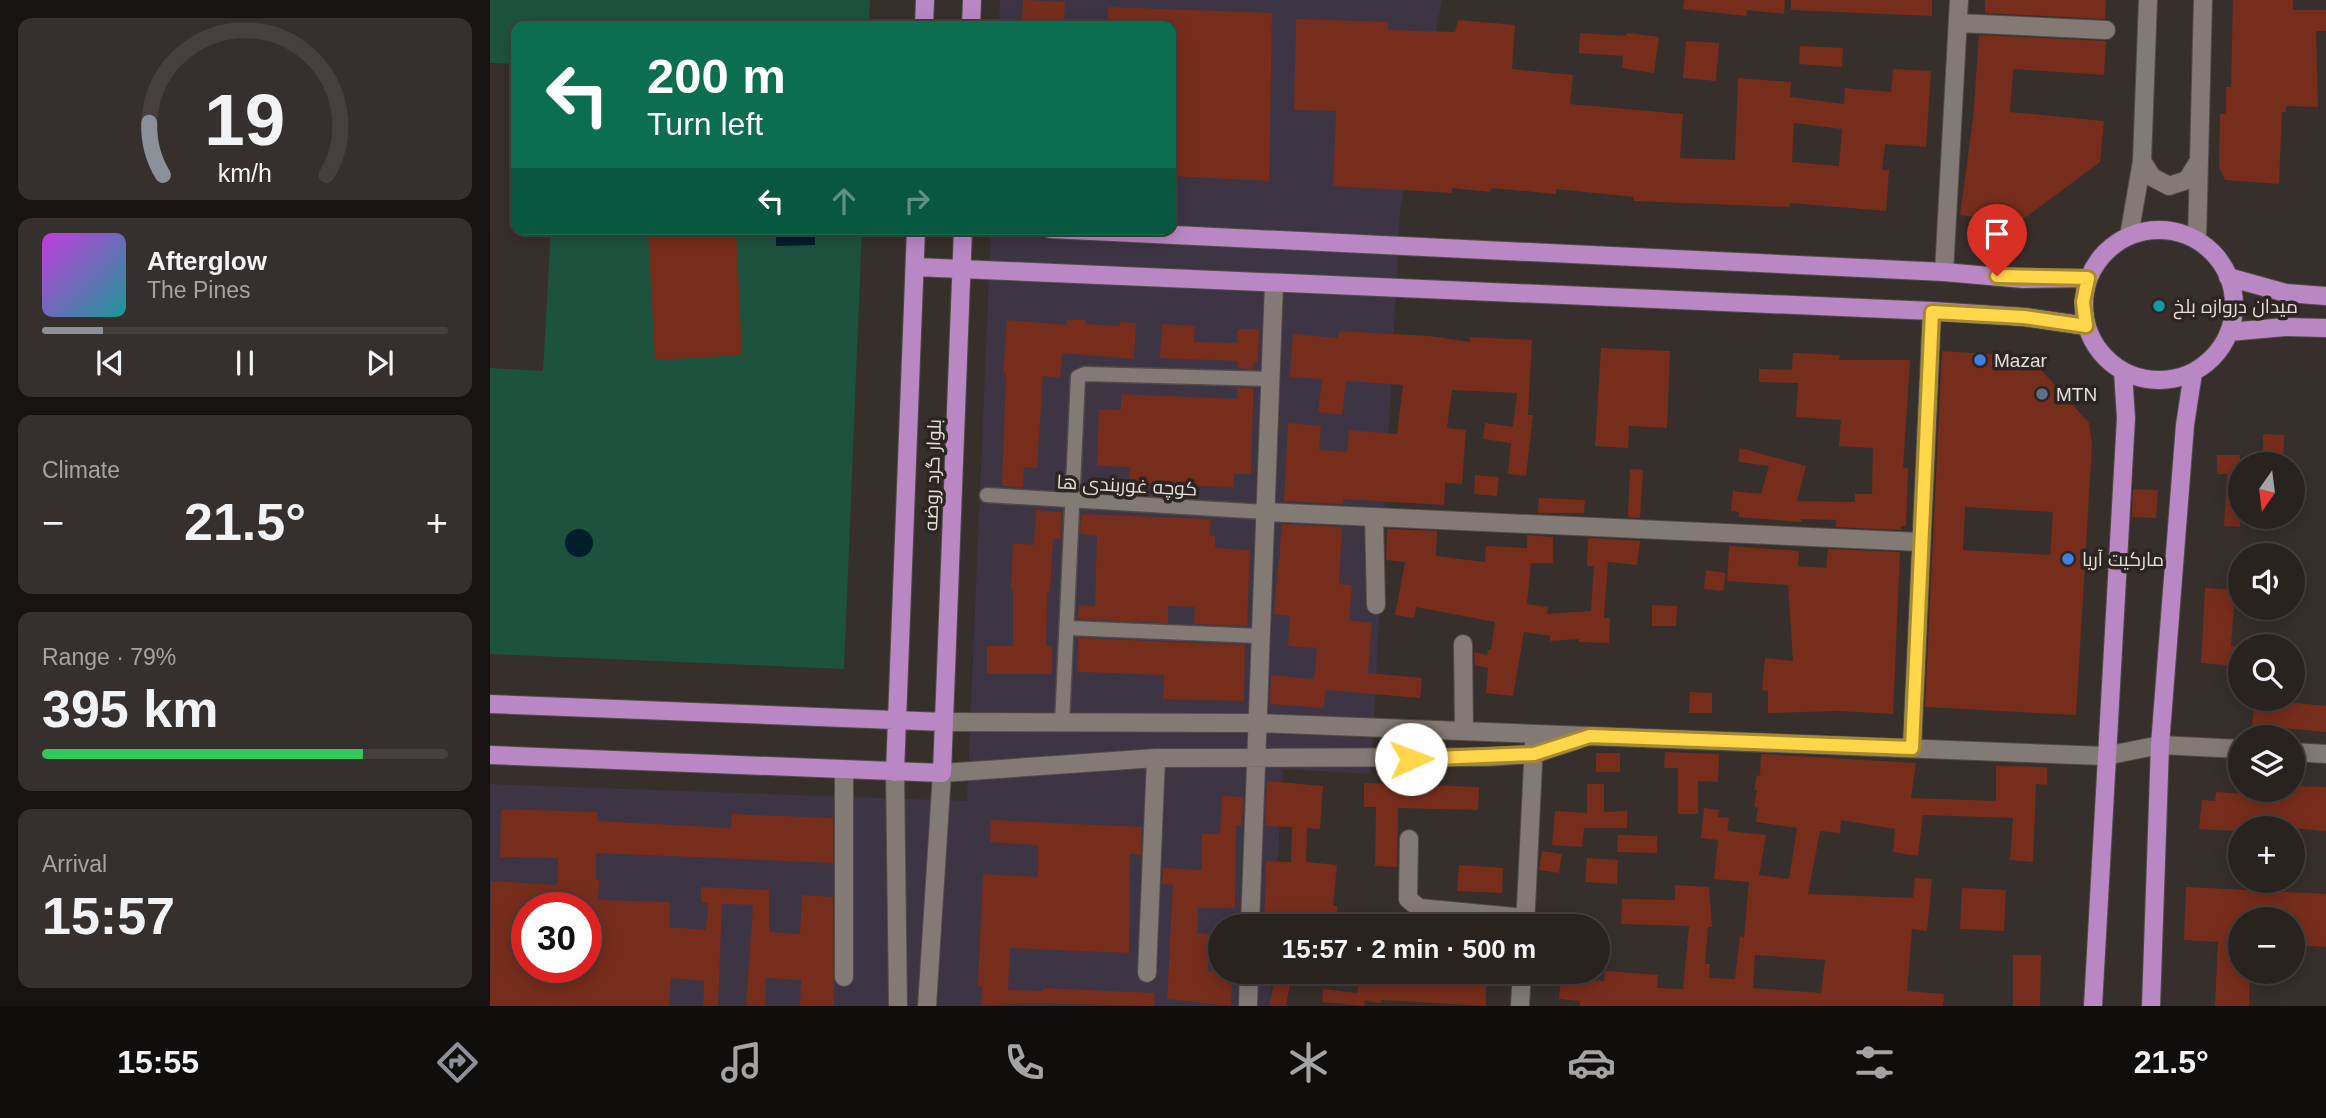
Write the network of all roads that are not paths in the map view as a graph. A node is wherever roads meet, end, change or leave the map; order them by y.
1 (925, 0) edge
2 (972, 0) edge
3 (1959, 0) edge
4 (2148, 0) edge
5 (2203, 0) edge
6 (924, 21) edge
7 (971, 21) edge
8 (1958, 23) junction
9 (2106, 30) dead end
10 (2142, 161) junction
11 (2197, 164) junction
12 (916, 235) edge
13 (963, 235) edge
14 (1175, 235) edge
15 (2129, 236) junction
16 (2197, 240) junction
17 (915, 267) junction
18 (961, 270) junction
19 (1944, 272) junction
20 (2228, 276) junction
21 (2088, 278) junction
22 (1274, 283) junction
23 (2326, 296) edge
24 (1932, 312) junction
25 (2086, 326) junction
26 (2326, 328) edge
27 (2229, 332) junction
28 (2123, 372) junction
29 (2193, 373) junction
30 (1270, 379) junction
31 (987, 495) dead end
32 (1074, 501) junction
33 (1265, 512) junction
34 (1374, 518) junction
35 (1920, 542) junction
36 (1376, 605) dead end
37 (1068, 628) junction
38 (1260, 636) junction
39 (1463, 644) dead end
40 (490, 704) edge
41 (897, 720) junction
42 (944, 722) junction
43 (1062, 723) junction
44 (1256, 723) junction
45 (1464, 730) junction
46 (1535, 734) junction
47 (1590, 736) junction
48 (2160, 745) junction
49 (1912, 748) junction
50 (2228, 748) edge
51 (2305, 753) edge
52 (1534, 754) junction
53 (2326, 754) edge
54 (490, 755) edge
55 (1255, 755) junction
56 (2105, 756) junction
57 (1156, 758) junction
58 (844, 769) junction
59 (895, 772) junction
60 (942, 773) junction
61 (1409, 839) dead end
62 (1250, 914) edge
63 (1464, 914) edge
64 (1525, 914) edge
65 (1147, 973) dead end
66 (845, 977) dead end
67 (1249, 984) edge
68 (1521, 984) edge
69 (898, 1006) edge
70 (927, 1006) edge
71 (1248, 1006) edge
72 (1520, 1006) edge
73 (2093, 1006) edge
74 (2151, 1006) edge

1 - 6 main road
2 - 7 main road
3 - 8 street
4 - 10 street
5 - 11 street
8 - 9 street
8 - 19 street
10 - 11 street
10 - 15 street
11 - 16 street
12 - 17 main road, بلوار گرد روضه
13 - 18 main road, بلوار گرد روضه
14 - 19 main road
15 - 16 main road
15 - 21 main road
16 - 20 main road
17 - 18 main road
17 - 41 main road, بلوار گرد روضه
18 - 22 main road
18 - 42 main road, بلوار گرد روضه
19 - 21 main road
20 - 23 main road
20 - 27 main road
21 - 25 main road
22 - 24 main road
22 - 30 street
24 - 25 main road
24 - 35 street
25 - 28 main road
26 - 27 main road
27 - 29 main road
28 - 29 main road
28 - 56 main road
29 - 48 main road
30 - 32 street
30 - 33 street
31 - 32 street, کوچه غوربندی ها
32 - 33 street, کوچه غوربندی ها
32 - 37 street
33 - 34 street
33 - 38 street
34 - 35 street
34 - 36 street
35 - 49 street
37 - 38 street
37 - 43 street
38 - 44 street
39 - 45 street
40 - 41 main road
41 - 42 main road
41 - 59 main road, بلوار گرد روضه
42 - 43 street
42 - 60 main road, بلوار گرد روضه
43 - 44 street
44 - 45 street
44 - 55 street
45 - 46 street
46 - 47 street
46 - 52 street
47 - 49 street
47 - 52 street
48 - 50 street
48 - 56 street
48 - 74 main road
49 - 56 street
51 - 53 street
52 - 55 street
52 - 64 street
54 - 58 main road
55 - 57 street
55 - 62 street
56 - 73 main road
57 - 60 street
57 - 65 street
58 - 59 main road
58 - 66 street
59 - 60 main road
59 - 69 street
60 - 70 street
61 - 63 street
67 - 71 street
68 - 72 street

